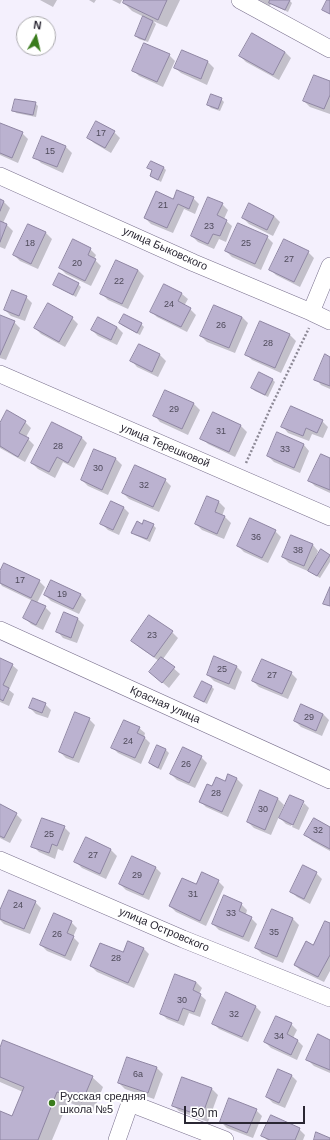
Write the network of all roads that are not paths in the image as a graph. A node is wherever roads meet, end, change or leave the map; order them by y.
1 (240, 0) edge
2 (330, 49) edge
3 (0, 176) edge
4 (330, 266) edge
5 (319, 316) edge
6 (0, 374) edge
7 (330, 517) edge
8 (0, 630) edge
9 (330, 780) edge
10 (0, 860) edge
11 (330, 998) edge
12 (117, 1140) edge
13 (225, 1140) edge

1 - 2 street
3 - 5 street, улица Быковского
4 - 5 street
6 - 7 street, улица Терешковой
8 - 9 street, Красная улица
10 - 11 street, улица Островского
12 - 13 street

